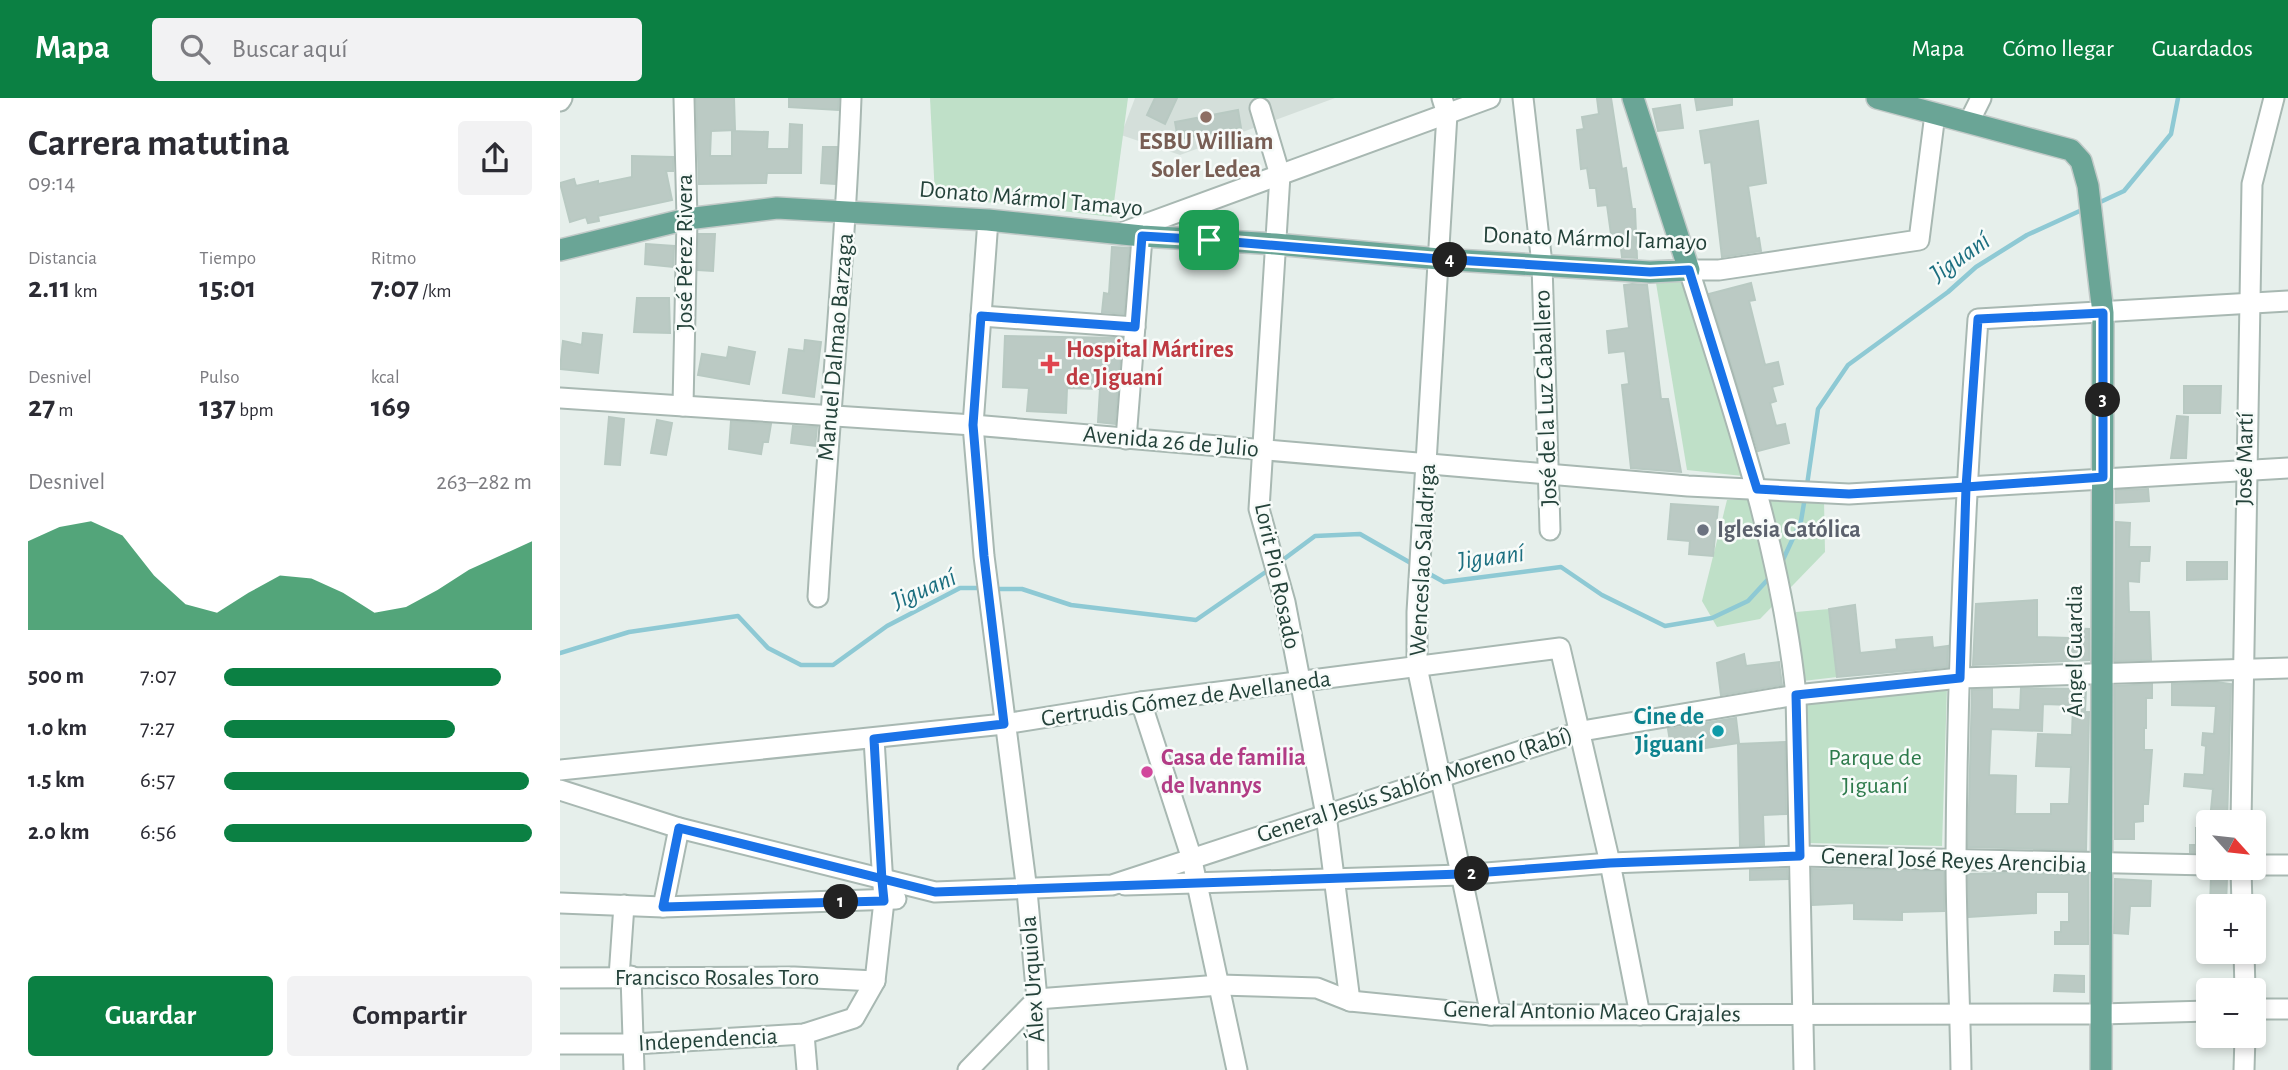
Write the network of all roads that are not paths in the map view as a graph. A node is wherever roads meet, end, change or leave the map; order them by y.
1 (684, 98) edge
2 (851, 98) edge
3 (1490, 98) edge
4 (1523, 98) edge
5 (1633, 98) edge
6 (1879, 98) edge
7 (1980, 98) edge
8 (2274, 98) edge
9 (1445, 106) edge
10 (1260, 108) dead end
11 (1935, 114) junction
12 (1969, 122) junction
13 (1280, 175) junction
14 (847, 210) junction
15 (687, 219) junction
16 (988, 220) junction
17 (1136, 231) junction
18 (1275, 244) junction
19 (560, 250) edge
20 (1439, 259) junction
21 (1542, 264) junction
22 (1689, 270) junction
23 (2288, 301) edge
24 (2249, 303) junction
25 (2103, 313) junction
26 (981, 316) junction
27 (1135, 327) junction
28 (560, 398) edge
29 (683, 406) junction
30 (829, 414) junction
31 (973, 425) junction
32 (1126, 439) junction
33 (1262, 449) junction
34 (1427, 462) junction
35 (2288, 468) edge
36 (2245, 470) junction
37 (1549, 474) junction
38 (2103, 477) junction
39 (1966, 487) junction
40 (1757, 489) junction
41 (1550, 530) dead end
42 (818, 597) dead end
43 (1418, 667) junction
44 (2241, 668) junction
45 (2288, 668) edge
46 (2102, 676) junction
47 (1960, 678) junction
48 (1299, 684) junction
49 (1796, 695) junction
50 (1142, 702) junction
51 (1004, 724) junction
52 (1582, 731) junction
53 (874, 739) junction
54 (560, 770) edge
55 (1440, 778) junction
56 (560, 790) edge
57 (2241, 810) edge
58 (1326, 815) junction
59 (679, 828) junction
60 (1191, 856) junction
61 (1800, 856) junction
62 (1956, 860) junction
63 (1610, 863) junction
64 (2101, 865) junction
65 (2196, 865) edge
66 (2266, 865) edge
67 (2288, 865) edge
68 (1461, 874) junction
69 (1336, 878) junction
70 (882, 881) junction
71 (1112, 885) junction
72 (1198, 885) junction
73 (1027, 891) junction
74 (935, 892) junction
75 (884, 901) junction
76 (560, 903) edge
77 (624, 905) junction
78 (663, 907) junction
79 (625, 976) junction
80 (560, 978) edge
81 (875, 981) junction
82 (1220, 985) junction
83 (1037, 999) junction
84 (1350, 1001) junction
85 (2266, 1009) edge
86 (2288, 1009) edge
87 (2196, 1011) edge
88 (1960, 1013) junction
89 (2101, 1014) junction
90 (1491, 1015) junction
91 (1640, 1015) junction
92 (1805, 1015) junction
93 (804, 1034) junction
94 (560, 1044) edge
95 (634, 1045) junction
96 (2245, 1048) edge
97 (634, 1070) edge
98 (807, 1070) edge
99 (968, 1070) edge
100 (1038, 1070) edge
101 (1237, 1070) edge
102 (1804, 1070) edge
103 (1961, 1070) edge
104 (2101, 1070) edge
105 (2244, 1070) edge

1 - 15 street, José Pérez Rivera
2 - 14 street, Manuel Dalmao Barzaga
3 - 9 street
4 - 21 street, José de la Luz Caballero
5 - 22 main road
6 - 11 main road, Ángel Guardia
7 - 12 street
8 - 24 street, José Martí
9 - 13 street
9 - 20 street, Wenceslao Saladriga
10 - 13 street, Lorit Pio Rosado
11 - 12 main road, Ángel Guardia
11 - 22 street, Donato Mármol Tamayo
12 - 25 main road, Ángel Guardia
13 - 17 street
13 - 18 street, Lorit Pio Rosado
14 - 15 main road, Donato Mármol Tamayo
14 - 16 main road, Donato Mármol Tamayo
14 - 30 street, Manuel Dalmao Barzaga
15 - 19 main road, Donato Mármol Tamayo
15 - 29 street, José Pérez Rivera
16 - 17 main road, Donato Mármol Tamayo
16 - 26 street, Álex Urquiola
17 - 18 main road, Donato Mármol Tamayo
17 - 27 street
18 - 20 main road, Donato Mármol Tamayo
18 - 33 street, Lorit Pio Rosado
20 - 21 main road, Donato Mármol Tamayo
20 - 34 street, Wenceslao Saladriga
21 - 22 main road, Donato Mármol Tamayo
21 - 37 street, José de la Luz Caballero
22 - 40 street
23 - 24 street
24 - 25 street
24 - 36 street, José Martí
25 - 38 main road, Ángel Guardia
25 - 39 street
26 - 27 street
26 - 31 street, Álex Urquiola
27 - 32 street
28 - 29 street, Avenida 26 de Julio
29 - 30 street, Avenida 26 de Julio
30 - 31 street, Avenida 26 de Julio
30 - 42 street, Manuel Dalmao Barzaga
31 - 32 street, Avenida 26 de Julio
31 - 51 street, Álex Urquiola
32 - 33 street, Avenida 26 de Julio
33 - 34 street, Avenida 26 de Julio
33 - 48 street, Lorit Pio Rosado
34 - 37 street, Avenida 26 de Julio
34 - 43 street, Wenceslao Saladriga
35 - 36 street, Avenida 26 de Julio
36 - 38 street, Avenida 26 de Julio
36 - 44 street, José Martí
37 - 40 street, Avenida 26 de Julio
37 - 41 street, José de la Luz Caballero
38 - 39 street, Avenida 26 de Julio
38 - 46 main road, Ángel Guardia
39 - 40 street, Avenida 26 de Julio
39 - 47 street
40 - 49 street
43 - 48 street, Gertrudis Gómez de Avellaneda
43 - 52 street, Gertrudis Gómez de Avellaneda
43 - 55 street, Wenceslao Saladriga
44 - 45 street, General Jesús Sablón Moreno (Rabí)
44 - 46 street, General Jesús Sablón Moreno (Rabí)
44 - 57 street, José Martí
46 - 47 street, General Jesús Sablón Moreno (Rabí)
46 - 64 main road, Ángel Guardia
47 - 49 street, General Jesús Sablón Moreno (Rabí)
47 - 62 street
48 - 50 street, Gertrudis Gómez de Avellaneda
48 - 58 street, Lorit Pio Rosado
49 - 52 street, General Jesús Sablón Moreno (Rabí)
49 - 61 street
50 - 51 street, Gertrudis Gómez de Avellaneda
50 - 60 street
51 - 53 street, Gertrudis Gómez de Avellaneda
51 - 73 street, Álex Urquiola
52 - 55 street, General Jesús Sablón Moreno (Rabí)
52 - 63 street
53 - 54 street, Gertrudis Gómez de Avellaneda
53 - 70 street
55 - 58 street, General Jesús Sablón Moreno (Rabí)
55 - 68 street, Wenceslao Saladriga
56 - 59 street, General Jesús Sablón Moreno (Rabí)
58 - 60 street, General Jesús Sablón Moreno (Rabí)
58 - 69 street, Lorit Pio Rosado
59 - 70 street, General Jesús Sablón Moreno (Rabí)
59 - 78 street
60 - 71 street, General Jesús Sablón Moreno (Rabí)
60 - 72 street
61 - 62 street, General José Reyes Arencibia
61 - 63 street, General José Reyes Arencibia
61 - 92 street
62 - 64 street, General José Reyes Arencibia
62 - 88 street
63 - 68 street, General José Reyes Arencibia
63 - 91 street
64 - 65 street, General José Reyes Arencibia
64 - 89 main road, Ángel Guardia
66 - 67 street
68 - 69 street, General José Reyes Arencibia
68 - 90 street, Wenceslao Saladriga
69 - 72 street, General José Reyes Arencibia
69 - 84 street, Lorit Pio Rosado
70 - 74 street, General Jesús Sablón Moreno (Rabí)
70 - 75 street
71 - 72 street, General José Reyes Arencibia
71 - 73 street, General Jesús Sablón Moreno (Rabí)
72 - 82 street
73 - 74 street, General Jesús Sablón Moreno (Rabí)
73 - 83 street, Álex Urquiola
74 - 75 street
75 - 78 street
75 - 81 street
76 - 77 street
77 - 78 street
77 - 79 street
79 - 80 street, Francisco Rosales Toro
79 - 81 street, Francisco Rosales Toro
79 - 95 street
81 - 93 street, Independencia
82 - 83 street, General Antonio Maceo Grajales
82 - 84 street, General Antonio Maceo Grajales
82 - 101 street
83 - 99 street
83 - 100 street, Álex Urquiola
84 - 90 street, General Antonio Maceo Grajales
85 - 86 street
87 - 89 street, General Antonio Maceo Grajales
88 - 89 street, General Antonio Maceo Grajales
88 - 92 street, General Antonio Maceo Grajales
88 - 103 street
89 - 104 main road, Ángel Guardia
90 - 91 street, General Antonio Maceo Grajales
91 - 92 street, General Antonio Maceo Grajales
92 - 102 street
93 - 95 street, Independencia
93 - 98 street
94 - 95 street, Independencia
95 - 97 street
96 - 105 street

